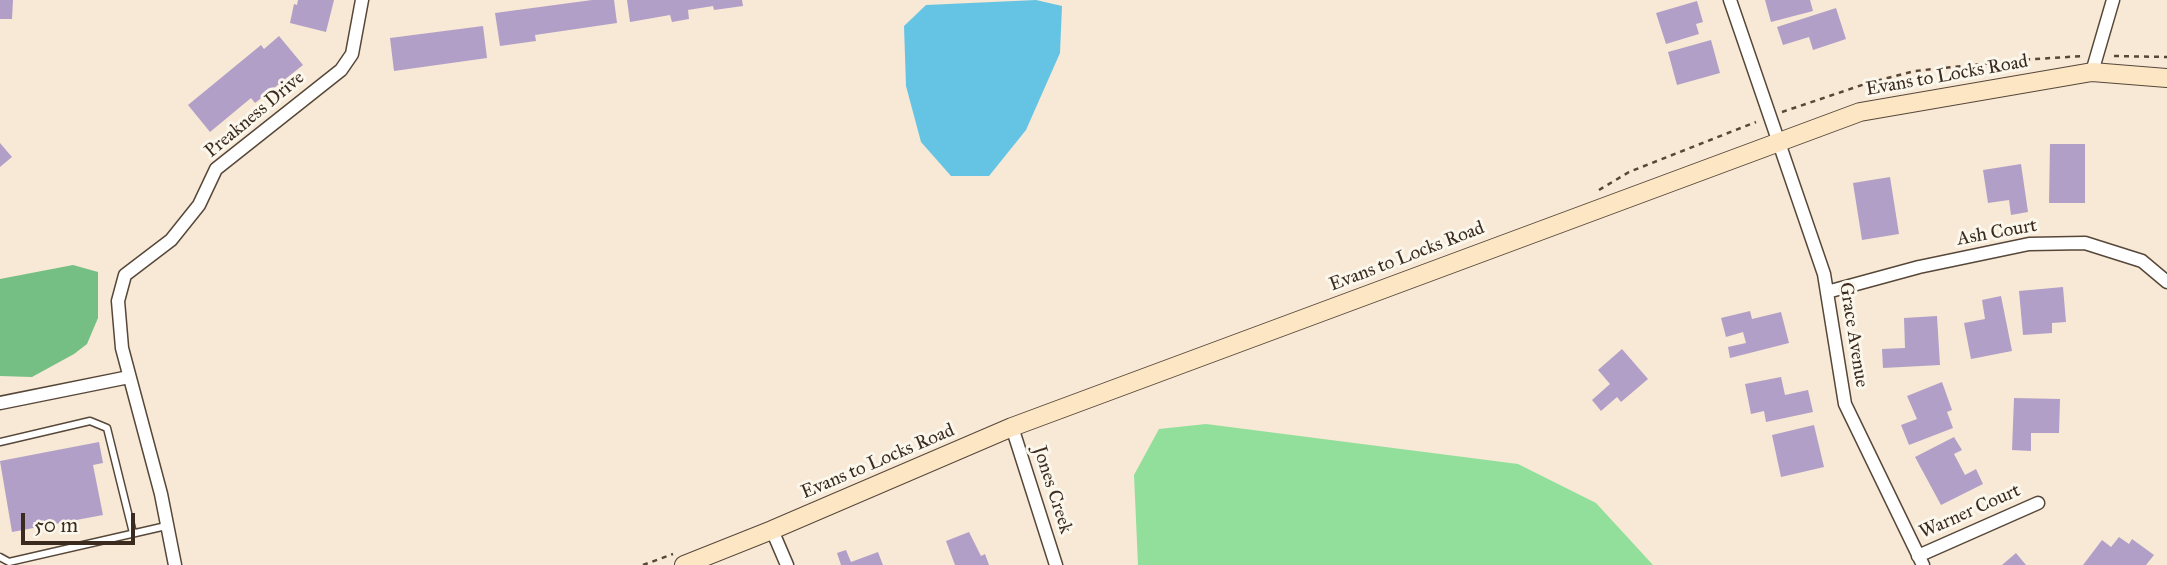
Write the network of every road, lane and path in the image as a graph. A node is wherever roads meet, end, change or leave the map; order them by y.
1 (362, 0) edge
2 (1730, 0) edge
3 (2113, 0) edge
4 (2116, 56) dead end
5 (2167, 57) edge
6 (2092, 72) junction
7 (2167, 78) edge
8 (1777, 143) junction
9 (2167, 282) edge
10 (1827, 292) junction
11 (130, 377) junction
12 (0, 403) edge
13 (1012, 427) junction
14 (0, 442) edge
15 (2038, 503) dead end
16 (166, 526) junction
17 (772, 530) junction
18 (133, 533) junction
19 (0, 557) edge
20 (1921, 561) edge
21 (175, 565) edge
22 (684, 565) edge
23 (787, 565) edge
24 (1056, 565) edge

1 - 11 street, Preakness Drive
2 - 8 street, Grace Avenue
3 - 6 street
4 - 5 path
6 - 7 street, Evans to Locks Road
6 - 8 street, Evans to Locks Road
8 - 10 street, Grace Avenue
8 - 13 street, Evans to Locks Road
9 - 10 street, Ash Court
10 - 20 street, Grace Avenue
11 - 12 street
11 - 16 street, Preakness Drive
13 - 17 street, Evans to Locks Road
13 - 24 street, Jones Creek
14 - 18 lane
15 - 20 street, Warner Court
16 - 18 lane
16 - 21 street, Preakness Drive
17 - 22 street, Evans to Locks Road
17 - 23 street
18 - 19 lane

